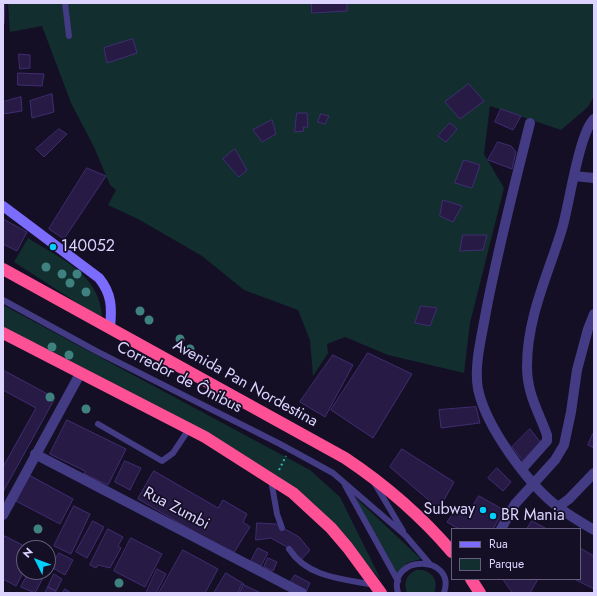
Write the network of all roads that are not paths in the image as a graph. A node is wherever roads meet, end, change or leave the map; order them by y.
1 (65, 3) edge
2 (69, 36) dead end
3 (594, 119) edge
4 (530, 123) dead end
5 (574, 176) junction
6 (594, 178) edge
7 (3, 206) edge
8 (3, 269) edge
9 (3, 300) edge
10 (594, 314) edge
11 (110, 328) junction
12 (3, 334) edge
13 (80, 374) junction
14 (98, 424) dead end
15 (189, 429) junction
16 (35, 454) junction
17 (522, 469) junction
18 (594, 473) edge
19 (370, 475) junction
20 (271, 478) junction
21 (342, 480) junction
22 (533, 483) junction
23 (558, 507) junction
24 (3, 515) edge
25 (282, 528) dead end
26 (502, 528) edge
27 (594, 530) edge
28 (406, 536) junction
29 (289, 549) dead end
30 (451, 551) edge
31 (429, 563) junction
32 (472, 580) edge
33 (398, 581) junction
34 (378, 589) edge
35 (302, 593) edge
36 (398, 593) edge
37 (444, 593) edge
38 (480, 593) edge

1 - 2 lane
3 - 5 street
4 - 17 street
5 - 6 street
5 - 17 street
7 - 11 street
8 - 11 highway, Avenida Pan Nordestina
9 - 21 lane, Corredor de Ônibus
10 - 22 street
11 - 19 highway, Avenida Pan Nordestina
12 - 13 highway
13 - 15 highway
13 - 16 street
14 - 15 lane
15 - 20 highway
16 - 24 street
16 - 35 street, Rua Zumbi
17 - 22 street
18 - 23 street
19 - 28 lane, Corredor de Ônibus
19 - 30 highway, Avenida Pan Nordestina
20 - 25 lane
20 - 34 highway
21 - 28 lane, Corredor de Ônibus
21 - 33 lane
22 - 23 street
22 - 26 street
23 - 27 street
28 - 31 lane, Corredor de Ônibus
29 - 34 lane
31 - 33 lane
31 - 37 lane, Corredor de Ônibus
32 - 38 highway
33 - 36 lane

